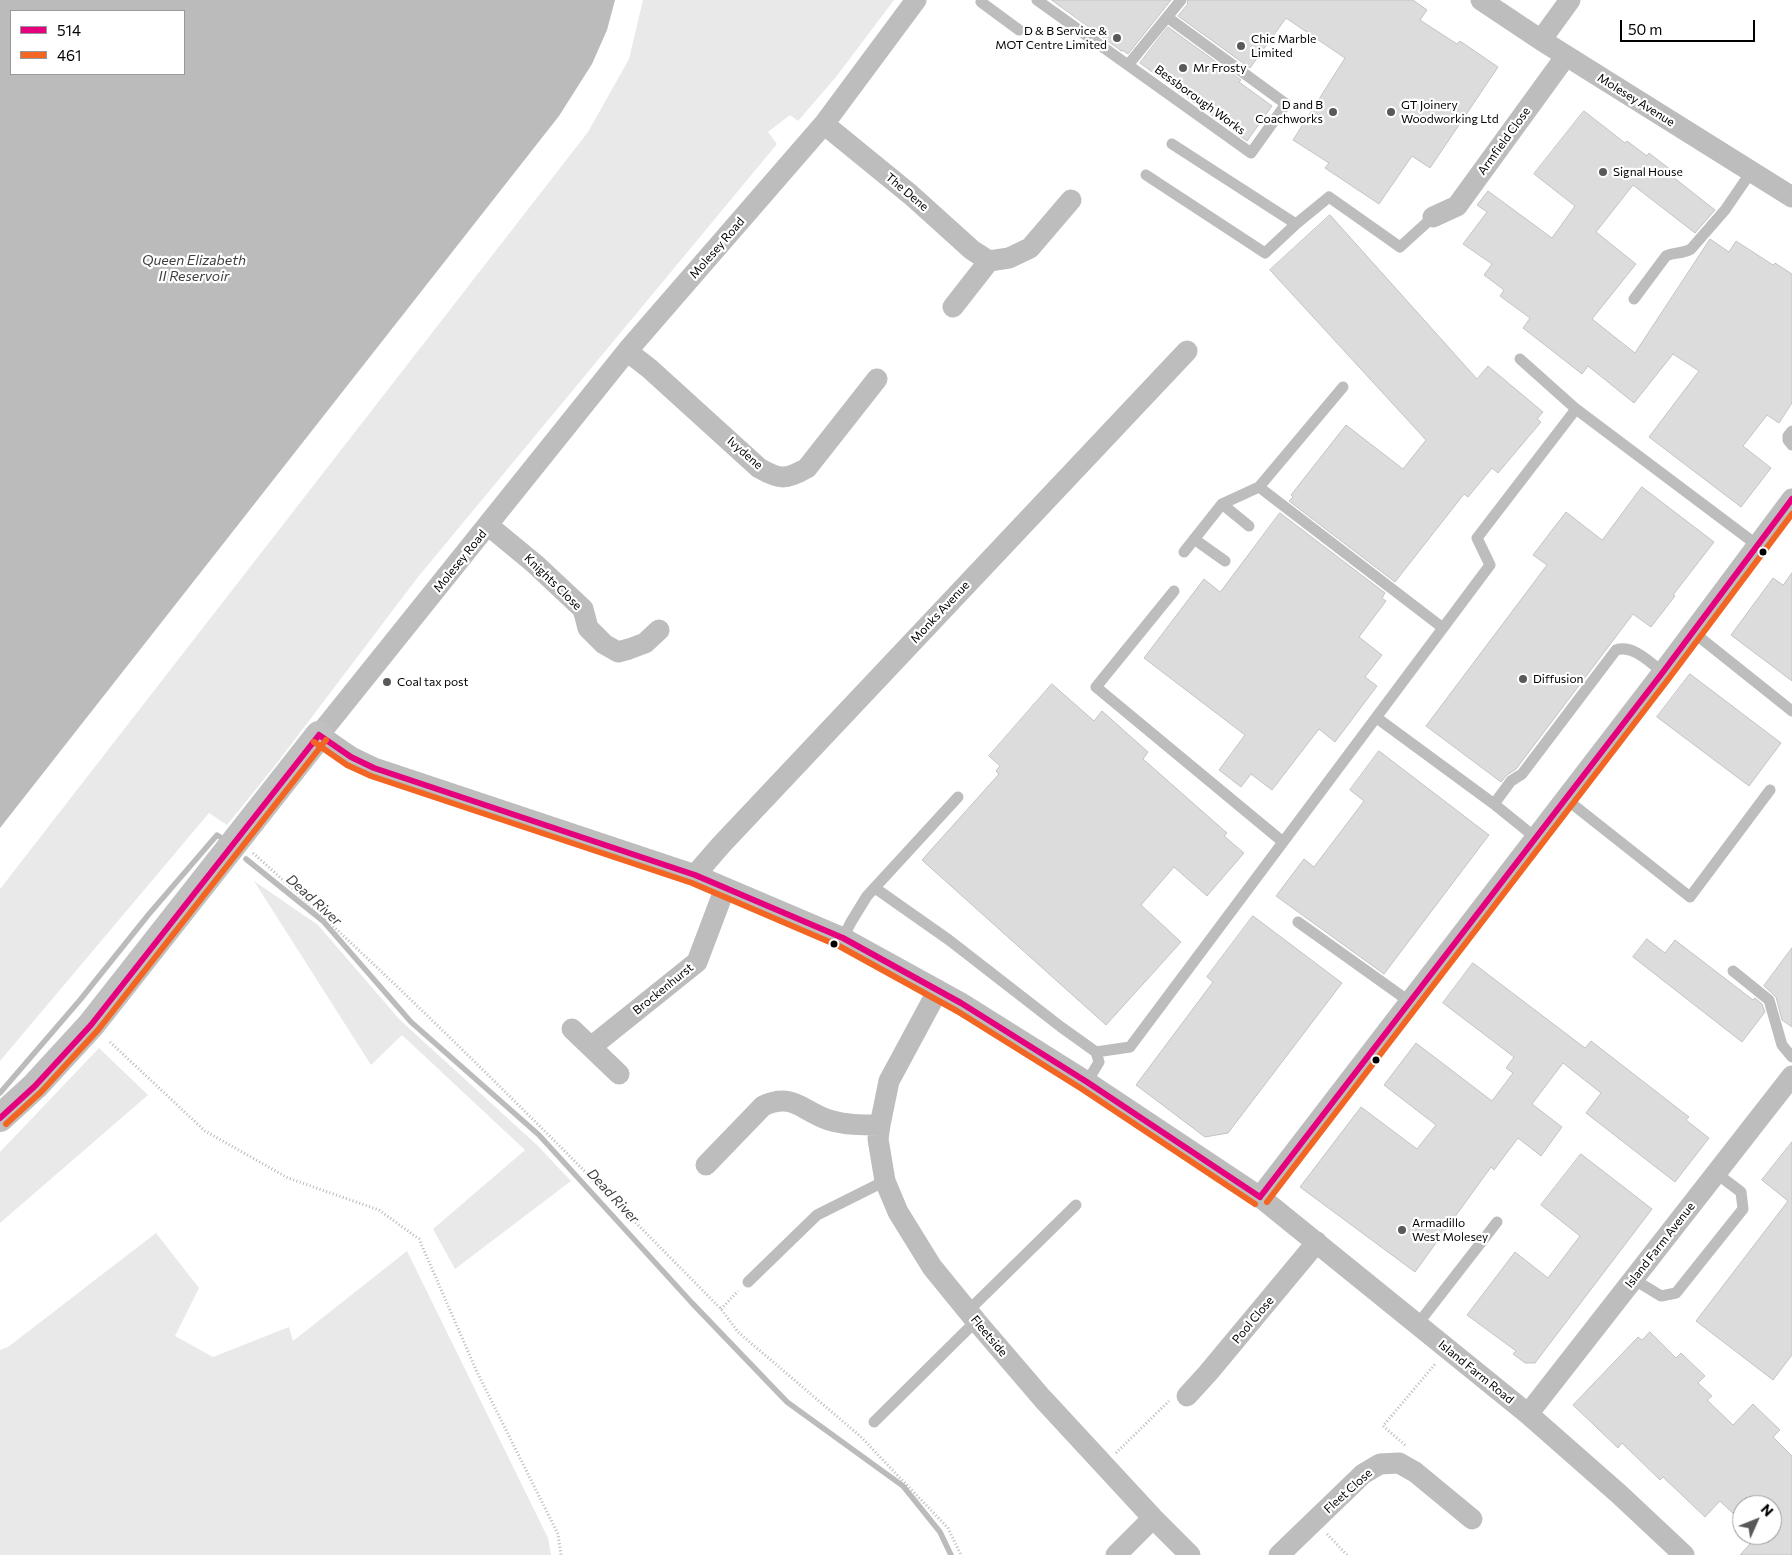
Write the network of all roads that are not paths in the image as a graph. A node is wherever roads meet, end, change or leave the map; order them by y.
1 (916, 0) edge
2 (982, 0) edge
3 (1037, 0) edge
4 (1181, 0) edge
5 (1481, 0) edge
6 (1570, 0) edge
7 (1167, 17) junction
8 (1019, 30) dead end
9 (1541, 40) junction
10 (1566, 56) junction
11 (1128, 65) junction
12 (824, 124) junction
13 (1172, 144) dead end
14 (1751, 172) junction
15 (1146, 175) dead end
16 (1792, 197) edge
17 (1071, 200) dead end
18 (1433, 217) joint
19 (1296, 224) junction
20 (989, 261) junction
21 (1634, 299) dead end
22 (953, 307) dead end
23 (627, 351) junction
24 (1187, 351) dead end
25 (1520, 360) dead end
26 (877, 379) dead end
27 (1343, 387) dead end
28 (1576, 409) junction
29 (1792, 430) edge
30 (1792, 445) edge
31 (1259, 487) junction
32 (1792, 499) edge
33 (1222, 504) junction
34 (489, 526) junction
35 (1249, 526) dead end
36 (1194, 539) junction
37 (1757, 545) junction
38 (1184, 552) dead end
39 (1225, 561) dead end
40 (1174, 592) dead end
41 (1443, 628) junction
42 (660, 630) dead end
43 (1693, 632) junction
44 (1663, 672) junction
45 (1792, 711) edge
46 (1377, 718) junction
47 (320, 735) junction
48 (1770, 790) dead end
49 (958, 797) dead end
50 (1566, 799) junction
51 (1494, 804) junction
52 (1536, 838) junction
53 (1283, 842) junction
54 (695, 875) junction
55 (725, 888) junction
56 (876, 888) junction
57 (1298, 922) dead end
58 (843, 938) junction
59 (1733, 971) dead end
60 (938, 990) junction
61 (1416, 994) junction
62 (572, 1029) dead end
63 (591, 1047) junction
64 (1096, 1052) junction
65 (1792, 1057) edge
66 (619, 1074) dead end
67 (1792, 1076) edge
68 (1088, 1082) junction
69 (0, 1118) edge
70 (880, 1125) junction
71 (706, 1164) dead end
72 (1716, 1173) junction
73 (885, 1181) junction
74 (1260, 1197) junction
75 (1076, 1205) dead end
76 (1497, 1222) dead end
77 (1317, 1242) junction
78 (1634, 1279) junction
79 (748, 1282) road end
80 (972, 1316) junction
81 (1417, 1325) junction
82 (1187, 1396) road end
83 (1528, 1414) junction
84 (874, 1422) dead end
85 (1153, 1518) junction
86 (1472, 1519) dead end
87 (1116, 1555) edge
88 (1190, 1555) edge
89 (1279, 1555) edge
90 (1684, 1555) edge

1 - 12 street, Molesey Road
2 - 8 lane
3 - 11 lane, Bessborough Works
4 - 7 lane
5 - 9 street, Molesey Avenue
6 - 9 street
7 - 11 lane
7 - 11 lane, Bessborough Works
9 - 10 street, Molesey Avenue
10 - 14 street, Molesey Avenue
10 - 18 street, Armfield Close
12 - 20 street, The Dene
12 - 23 street, Molesey Road
13 - 19 lane
14 - 16 street, Molesey Avenue
14 - 21 lane
15 - 19 lane
17 - 20 street
18 - 19 lane
20 - 22 street
23 - 26 street, Ivydene
23 - 34 street, Molesey Road
24 - 54 street, Monks Avenue
25 - 28 lane
27 - 31 lane
28 - 37 lane
28 - 41 lane
29 - 30 lane
31 - 33 lane
31 - 41 lane
32 - 37 street
33 - 35 lane
33 - 36 lane
34 - 42 street, Knights Close
34 - 47 street, Molesey Road
36 - 38 lane
36 - 39 lane
37 - 43 street
40 - 53 lane
41 - 46 lane
43 - 44 street
43 - 45 lane
44 - 50 street
44 - 51 lane
46 - 51 lane
46 - 53 lane
47 - 54 street, Island Farm Road
47 - 69 street, Molesey Road
48 - 50 lane
49 - 56 lane
50 - 52 street
51 - 52 lane
52 - 61 street
53 - 64 lane
54 - 55 street, Island Farm Road
55 - 58 street, Island Farm Road
55 - 63 street, Brockenhurst
56 - 58 lane
56 - 64 lane
57 - 61 lane
58 - 60 street, Island Farm Road
59 - 65 lane
60 - 68 street, Island Farm Road
60 - 70 street, Fleetside
61 - 74 street
62 - 63 street
63 - 66 street
64 - 68 lane
67 - 72 street, Island Farm Avenue
68 - 74 street, Island Farm Road
70 - 71 street
70 - 73 street, Fleetside
72 - 78 street, Island Farm Avenue
72 - 78 lane
73 - 79 lane
73 - 80 street, Fleetside
74 - 77 street, Island Farm Road
75 - 80 lane
76 - 81 lane
77 - 81 street, Island Farm Road
77 - 82 street, Pool Close
78 - 83 street, Island Farm Avenue
80 - 84 lane
80 - 85 street, Fleetside
81 - 83 street, Island Farm Road
83 - 90 street, Island Farm Road
85 - 87 street
85 - 88 street, Fleetside
86 - 89 street, Fleet Close

